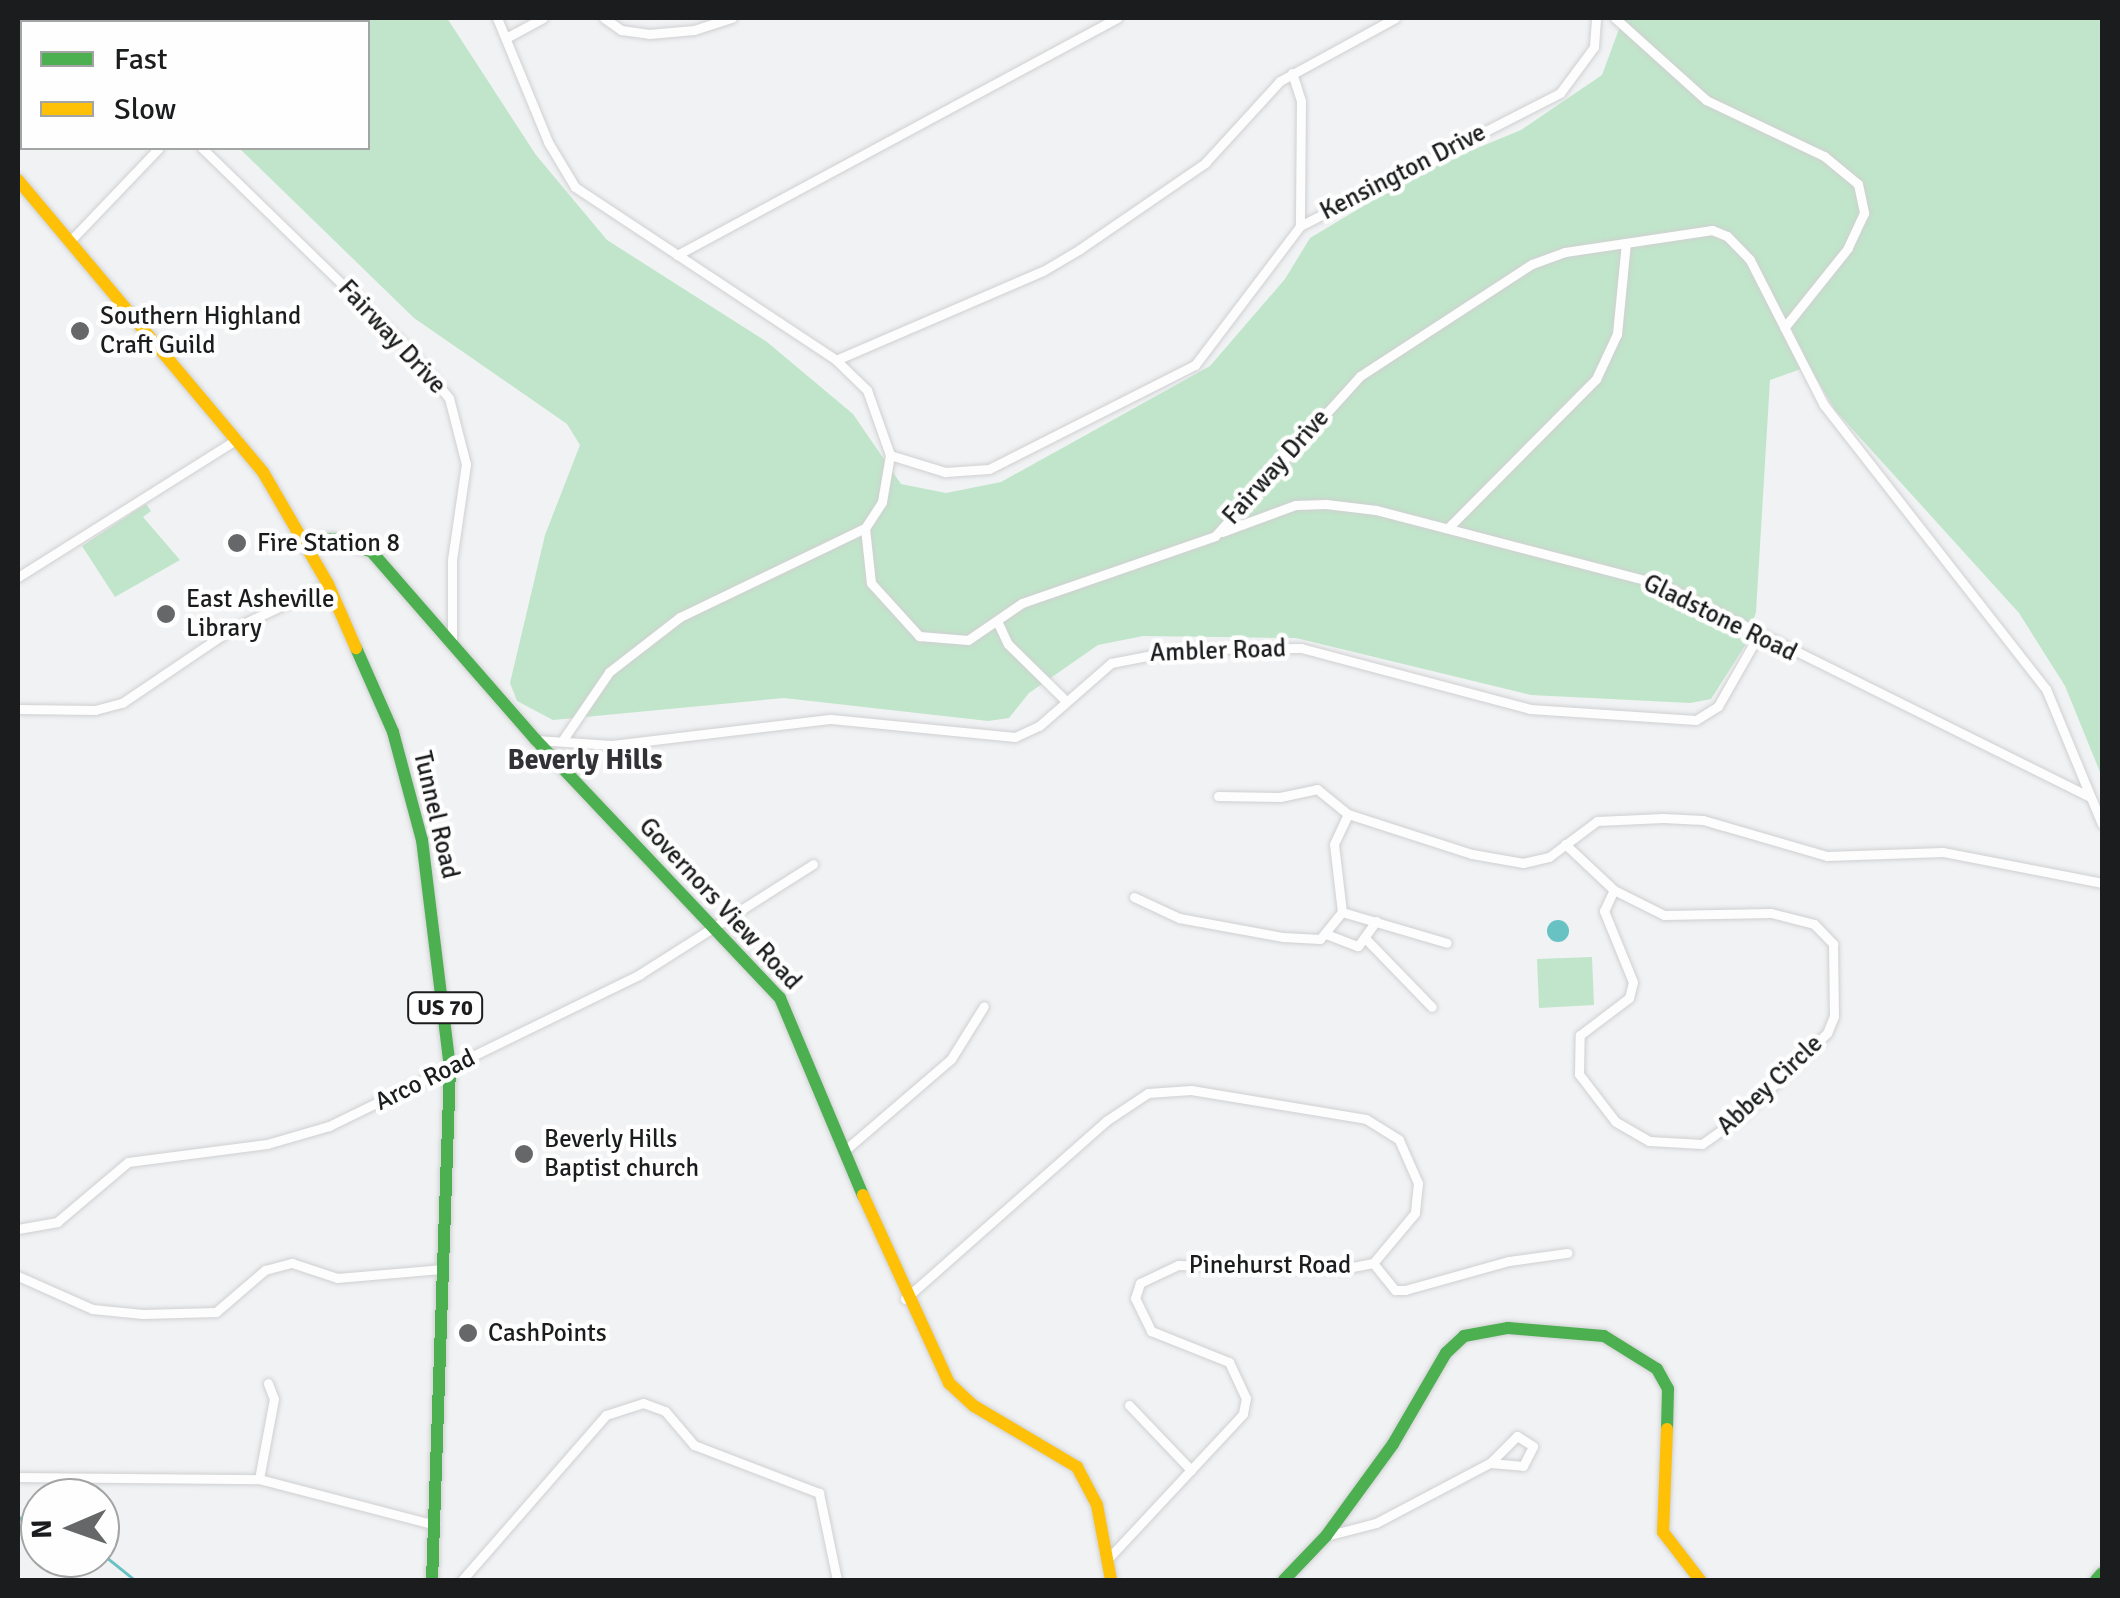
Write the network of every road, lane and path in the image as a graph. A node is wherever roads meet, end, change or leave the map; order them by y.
1 (498, 18) edge
2 (543, 18) edge
3 (604, 18) edge
4 (732, 18) edge
5 (1117, 18) edge
6 (1394, 18) edge
7 (1596, 18) edge
8 (1615, 18) edge
9 (506, 38) junction
10 (1292, 73) junction
11 (157, 150) edge
12 (204, 150) edge
13 (18, 180) edge
14 (1300, 226) junction
15 (71, 240) junction
16 (1626, 243) junction
17 (677, 255) junction
18 (1784, 328) junction
19 (836, 360) junction
20 (237, 438) junction
21 (890, 455) junction
22 (865, 528) junction
23 (1448, 528) junction
24 (1215, 536) junction
25 (305, 540) junction
26 (18, 577) edge
27 (328, 584) junction
28 (998, 624) junction
29 (1758, 636) junction
30 (452, 639) junction
31 (1066, 701) junction
32 (18, 710) edge
33 (536, 740) junction
34 (562, 742) junction
35 (1218, 796) dead end
36 (2090, 796) junction
37 (1348, 814) junction
38 (2102, 824) edge
39 (1566, 844) junction
40 (813, 864) dead end
41 (2102, 883) edge
42 (1614, 890) junction
43 (1134, 897) dead end
44 (1342, 912) junction
45 (1376, 920) junction
46 (715, 928) junction
47 (1326, 934) junction
48 (1367, 940) junction
49 (1447, 943) dead end
50 (984, 1006) dead end
51 (1432, 1008) dead end
52 (450, 1068) junction
53 (844, 1151) junction
54 (18, 1229) edge
55 (1568, 1253) dead end
56 (1373, 1263) junction
57 (441, 1269) junction
58 (18, 1276) edge
59 (906, 1299) junction
60 (268, 1383) dead end
61 (1129, 1405) dead end
62 (1490, 1463) junction
63 (1191, 1470) junction
64 (18, 1476) edge
65 (258, 1479) junction
66 (435, 1525) junction
67 (1326, 1536) junction
68 (1108, 1560) junction
69 (2102, 1574) edge
70 (432, 1580) edge
71 (462, 1580) edge
72 (837, 1580) edge
73 (1111, 1580) edge
74 (1284, 1580) edge
75 (1700, 1580) edge
76 (2096, 1580) edge

1 - 9 street
2 - 9 street
3 - 4 street
5 - 17 street
6 - 10 street
7 - 14 street, Kensington Drive
8 - 18 street
9 - 17 street
10 - 14 street
10 - 19 street
11 - 15 street
12 - 30 street, Fairway Drive
13 - 15 street, Tunnel Road / US 70
14 - 21 street, Kensington Drive
15 - 20 street, Tunnel Road / US 70
16 - 18 street, Fairway Drive
16 - 23 street
16 - 24 street, Fairway Drive
17 - 19 street
18 - 36 street, Fairway Drive
19 - 21 street
20 - 25 street, Tunnel Road / US 70
20 - 26 street
21 - 22 street
22 - 28 street, Fairway Drive
22 - 34 street
23 - 24 street, Gladstone Road
23 - 29 street, Gladstone Road
24 - 28 street, Fairway Drive
25 - 27 street, Tunnel Road / US 70
25 - 30 street, Governors View Road
27 - 32 street
27 - 52 street, Tunnel Road / US 70
28 - 31 street
29 - 31 street, Ambler Road
29 - 36 street, Gladstone Road
30 - 33 street, Governors View Road
31 - 34 street, Ambler Road
33 - 34 street, Ambler Road
33 - 46 street, Governors View Road
35 - 37 street
36 - 38 street, Fairway Drive
37 - 39 street
37 - 44 street
39 - 41 street
39 - 42 street, Abbey Circle
40 - 46 street, Arco Road
42 - 42 street, Abbey Circle
43 - 47 street
44 - 45 street
44 - 47 street
45 - 48 street
45 - 49 street
46 - 52 street, Arco Road
46 - 53 street, Governors View Road
47 - 48 street
48 - 51 street
50 - 53 street
52 - 54 street, Arco Road
52 - 57 street, Tunnel Road / US 70
53 - 59 street, Governors View Road
55 - 56 street
56 - 59 street, Pinehurst Road
56 - 63 street, Pinehurst Road
57 - 58 street
57 - 66 street, Tunnel Road / US 70
59 - 68 street, Governors View Road
60 - 65 street
61 - 63 street
62 - 62 street
62 - 67 street
63 - 68 street, Pinehurst Road
64 - 65 street
65 - 66 street
66 - 70 street, Tunnel Road / US 70
67 - 74 street
67 - 75 street
68 - 73 street, Governors View Road
69 - 76 street
71 - 72 street

